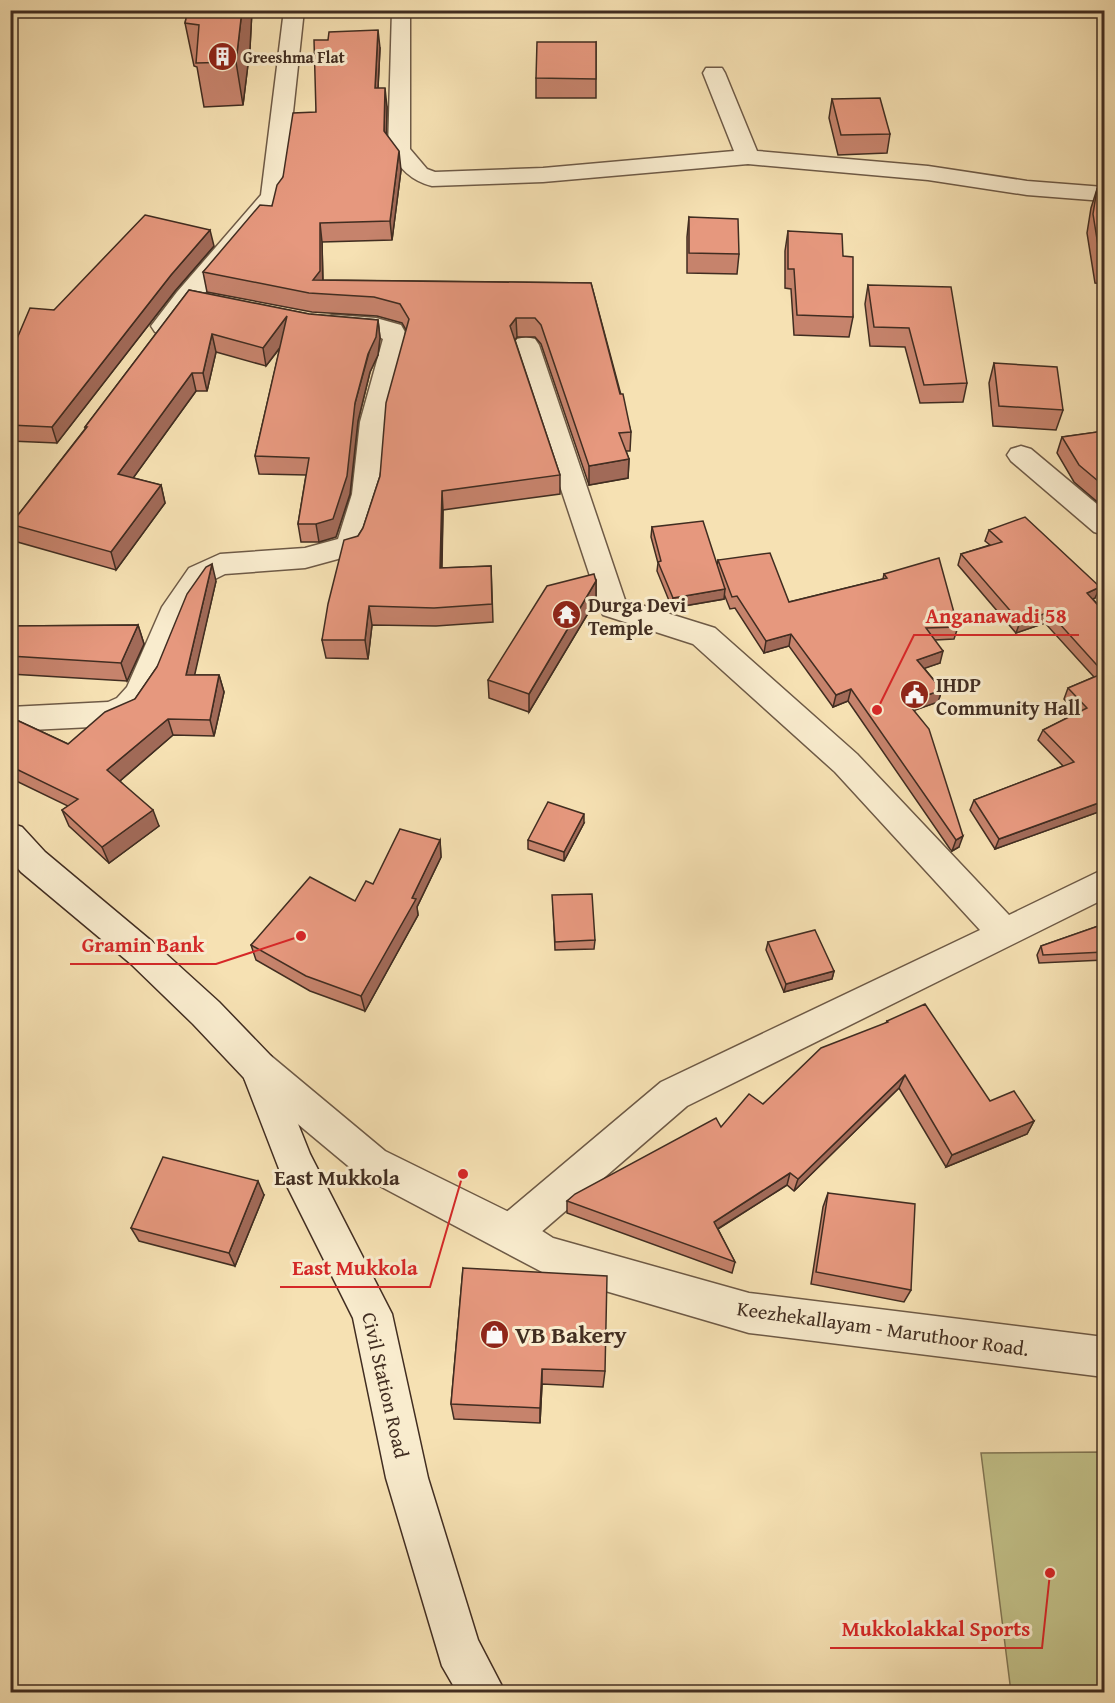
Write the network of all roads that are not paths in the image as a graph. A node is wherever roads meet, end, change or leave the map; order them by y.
1 (294, 10) edge
2 (400, 13) dead end
3 (714, 73) dead end
4 (748, 158) junction
5 (1104, 194) edge
6 (312, 322) edge
7 (151, 344) edge
8 (526, 345) dead end
9 (1021, 455) dead end
10 (1104, 525) edge
11 (10, 719) edge
12 (10, 836) edge
13 (1104, 884) edge
14 (1005, 934) junction
15 (258, 1068) junction
16 (511, 1233) junction
17 (1104, 1357) edge
18 (482, 1692) edge

1 - 7 street
2 - 4 street
3 - 4 street
4 - 5 street
6 - 11 street
8 - 14 street
9 - 10 street
12 - 15 street, Civil Station Road
13 - 14 street
14 - 16 street
15 - 16 street, Keezhekallayam - Maruthoor Road.
15 - 18 street, Civil Station Road
16 - 17 street, Keezhekallayam - Maruthoor Road.

